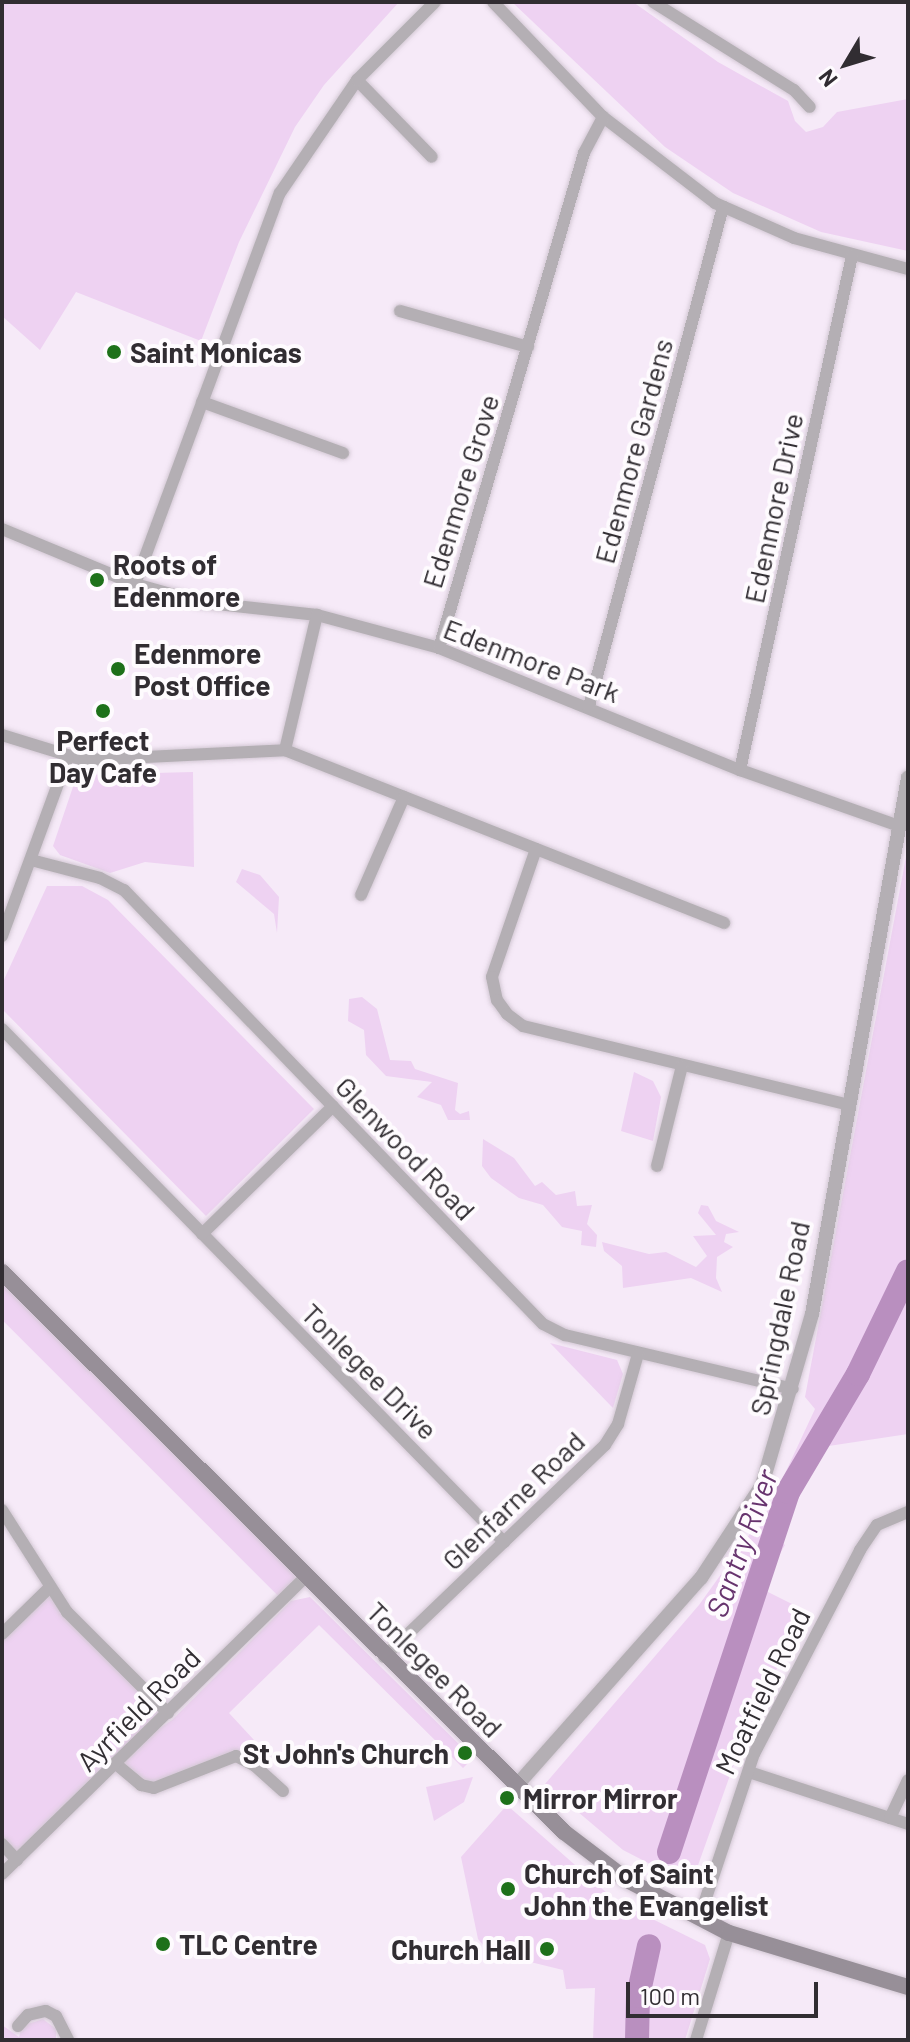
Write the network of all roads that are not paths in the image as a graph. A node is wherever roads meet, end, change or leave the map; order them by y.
1 (435, 2) edge
2 (493, 2) edge
3 (653, 2) edge
4 (679, 2) edge
5 (669, 13) junction
6 (357, 80) junction
7 (810, 107) dead end
8 (603, 117) junction
9 (432, 157) dead end
10 (723, 207) junction
11 (852, 256) junction
12 (908, 269) edge
13 (400, 311) dead end
14 (528, 347) junction
15 (202, 402) junction
16 (343, 453) dead end
17 (2, 529) edge
18 (135, 584) junction
19 (317, 615) junction
20 (439, 648) junction
21 (589, 706) junction
22 (2, 735) edge
23 (285, 750) junction
24 (67, 759) junction
25 (740, 770) junction
26 (908, 778) edge
27 (404, 797) junction
28 (899, 826) junction
29 (536, 849) junction
30 (31, 860) junction
31 (361, 895) dead end
32 (724, 923) dead end
33 (2, 936) edge
34 (2, 1029) edge
35 (682, 1066) junction
36 (846, 1104) junction
37 (333, 1106) junction
38 (657, 1166) dead end
39 (202, 1234) junction
40 (2, 1272) edge
41 (638, 1354) junction
42 (793, 1389) junction
43 (2, 1510) edge
44 (908, 1512) edge
45 (504, 1542) junction
46 (306, 1576) junction
47 (48, 1589) junction
48 (2, 1634) edge
49 (384, 1657) junction
50 (168, 1713) junction
51 (116, 1764) junction
52 (749, 1772) junction
53 (908, 1780) edge
54 (517, 1785) junction
55 (283, 1791) dead end
56 (890, 1818) junction
57 (908, 1824) edge
58 (2, 1844) edge
59 (17, 1860) junction
60 (2, 1874) edge
61 (699, 1919) junction
62 (729, 1933) junction
63 (908, 1987) edge
64 (18, 2026) dead end
65 (68, 2040) edge
66 (696, 2040) edge

1 - 6 street
2 - 8 street
3 - 5 street
4 - 5 street
5 - 7 street
6 - 9 street
6 - 15 street
8 - 10 street
8 - 14 street, Edenmore Grove
10 - 11 street
10 - 21 street, Edenmore Gardens
11 - 12 street
11 - 25 street, Edenmore Drive
13 - 14 street
14 - 20 street, Edenmore Grove
15 - 16 street
15 - 18 street
17 - 18 street, Edenmore Park
18 - 19 street, Edenmore Park
19 - 20 street, Edenmore Park
19 - 23 street
20 - 21 street, Edenmore Park
21 - 25 street, Edenmore Park
22 - 24 street
23 - 24 street
23 - 27 street
24 - 30 street
25 - 28 street, Edenmore Park
26 - 28 street, Springdale Road
27 - 29 street
27 - 31 street
28 - 36 street, Springdale Road
29 - 32 street
29 - 35 street
30 - 33 street
30 - 37 street, Glenwood Road
34 - 39 street, Tonlegee Drive
35 - 36 street
35 - 38 street
36 - 42 street, Springdale Road
37 - 39 street
37 - 41 street, Glenwood Road
39 - 45 street, Tonlegee Drive
40 - 46 main road, Tonlegee Road
41 - 42 street, Glenwood Road
41 - 45 street, Glenfarne Road
42 - 54 street, Springdale Road
43 - 47 street
44 - 52 street, Moatfield Road
45 - 49 street, Glenfarne Road
46 - 49 main road, Tonlegee Road
46 - 50 street, Ayrfield Road
47 - 48 street
47 - 50 street
49 - 54 main road, Tonlegee Road
50 - 51 street, Ayrfield Road
51 - 55 street
51 - 59 street, Ayrfield Road
52 - 56 street
52 - 61 street, Moatfield Road
53 - 56 street
54 - 61 main road, Tonlegee Road
56 - 57 street
58 - 59 street
59 - 60 street, Ayrfield Road
61 - 62 main road, Tonlegee Road
62 - 63 main road, Tonlegee Road
62 - 66 street
64 - 65 street

